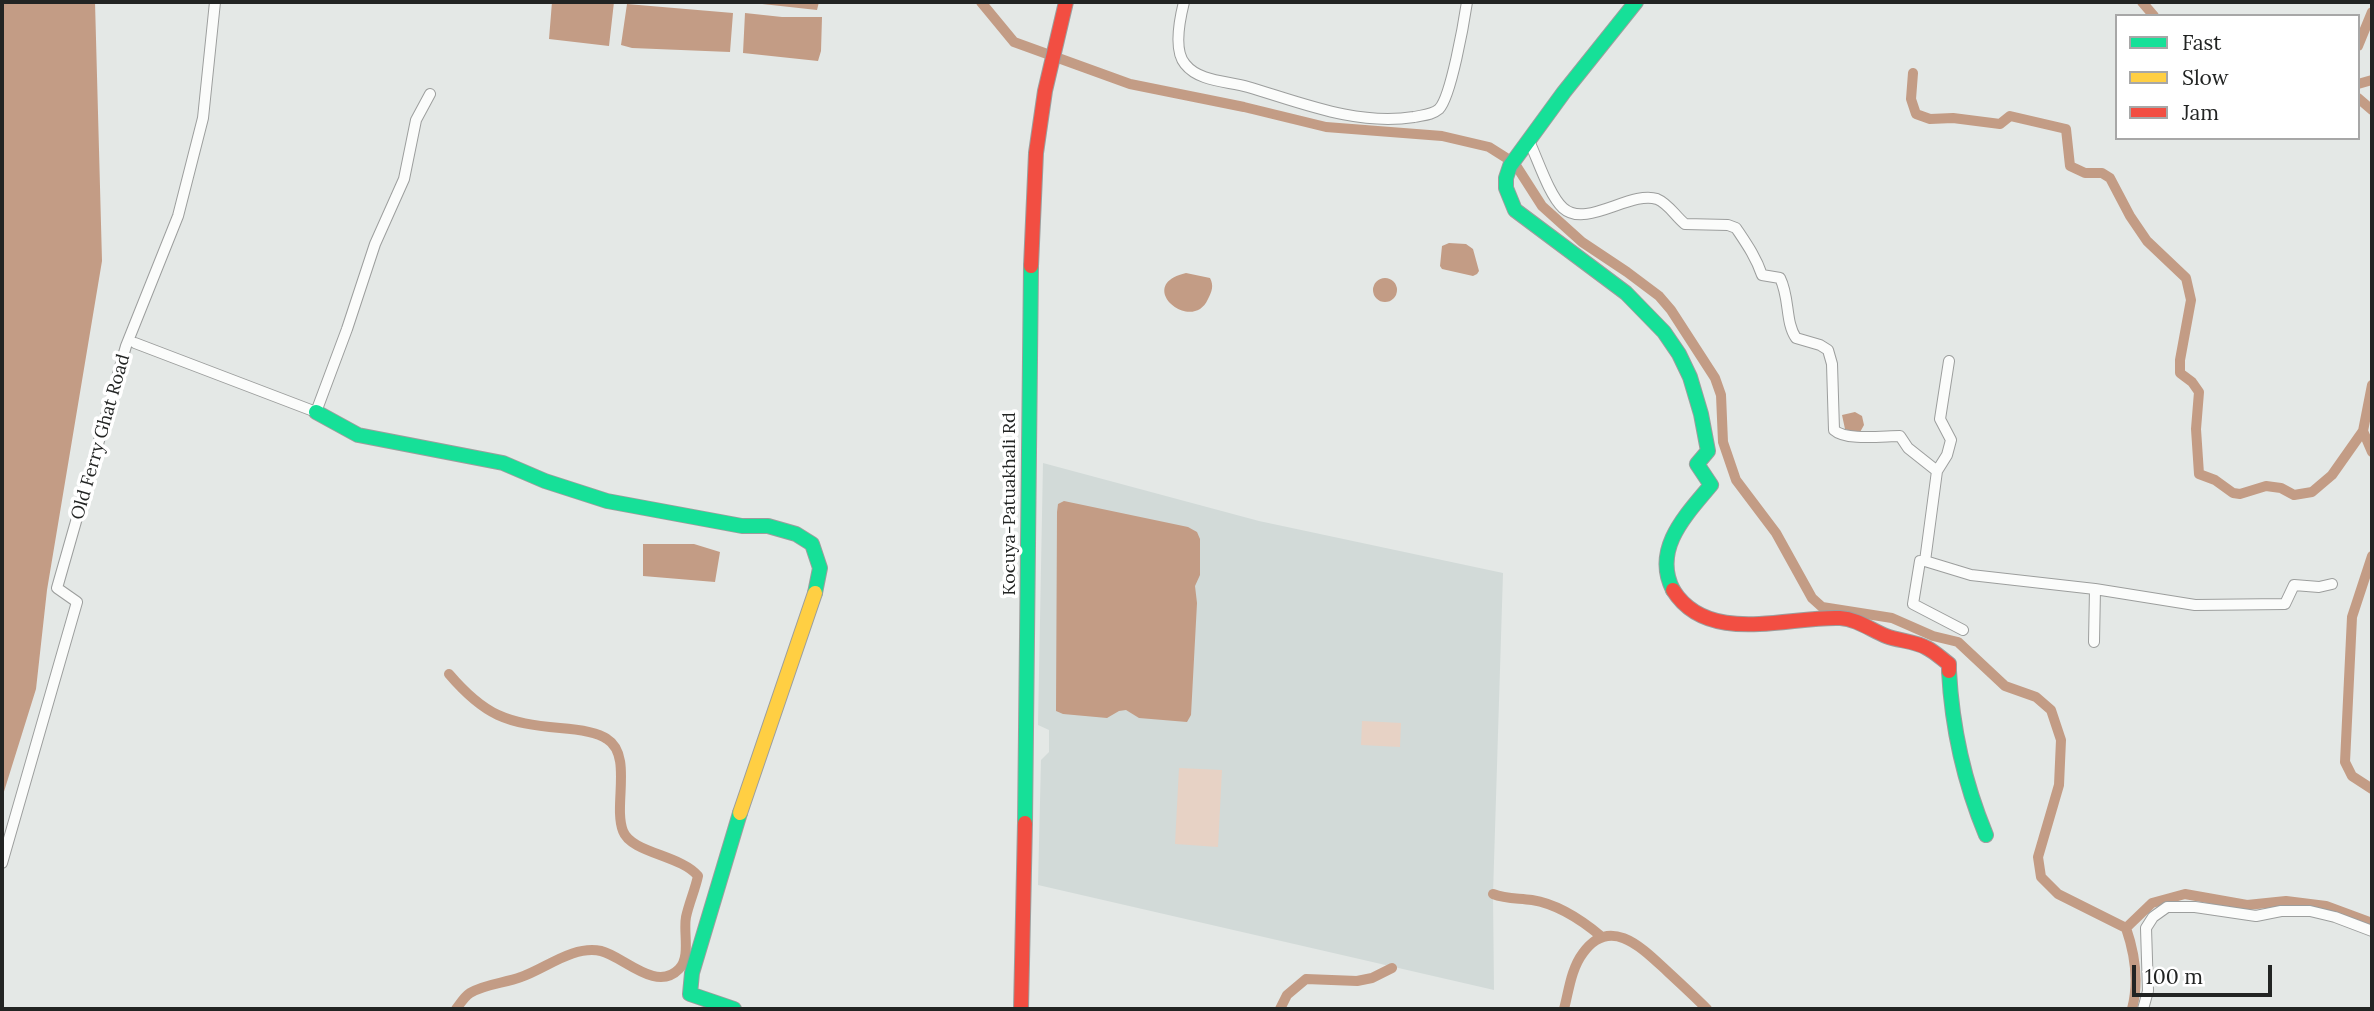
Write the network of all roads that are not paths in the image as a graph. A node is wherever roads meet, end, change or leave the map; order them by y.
1 (215, 2) edge
2 (1066, 2) edge
3 (1184, 2) edge
4 (1467, 2) edge
5 (1636, 2) edge
6 (430, 94) dead end
7 (1526, 146) junction
8 (135, 343) dead end
9 (1949, 360) dead end
10 (316, 412) junction
11 (1937, 471) junction
12 (1925, 561) junction
13 (2332, 584) dead end
14 (2095, 589) junction
15 (1963, 630) dead end
16 (2094, 642) dead end
17 (1986, 835) dead end
18 (2, 863) edge
19 (2372, 932) edge
20 (734, 1009) edge
21 (1021, 1009) edge
22 (2143, 1009) edge

1 - 18 street, Old Ferry Ghat Road
2 - 21 street, Kocuya-Patuakhali Rd
3 - 4 street
5 - 7 street
6 - 10 street
7 - 11 street
7 - 17 street
8 - 10 street
9 - 11 street
10 - 20 street
11 - 12 street
12 - 14 street
12 - 15 street
13 - 14 street
14 - 16 street
19 - 22 street

